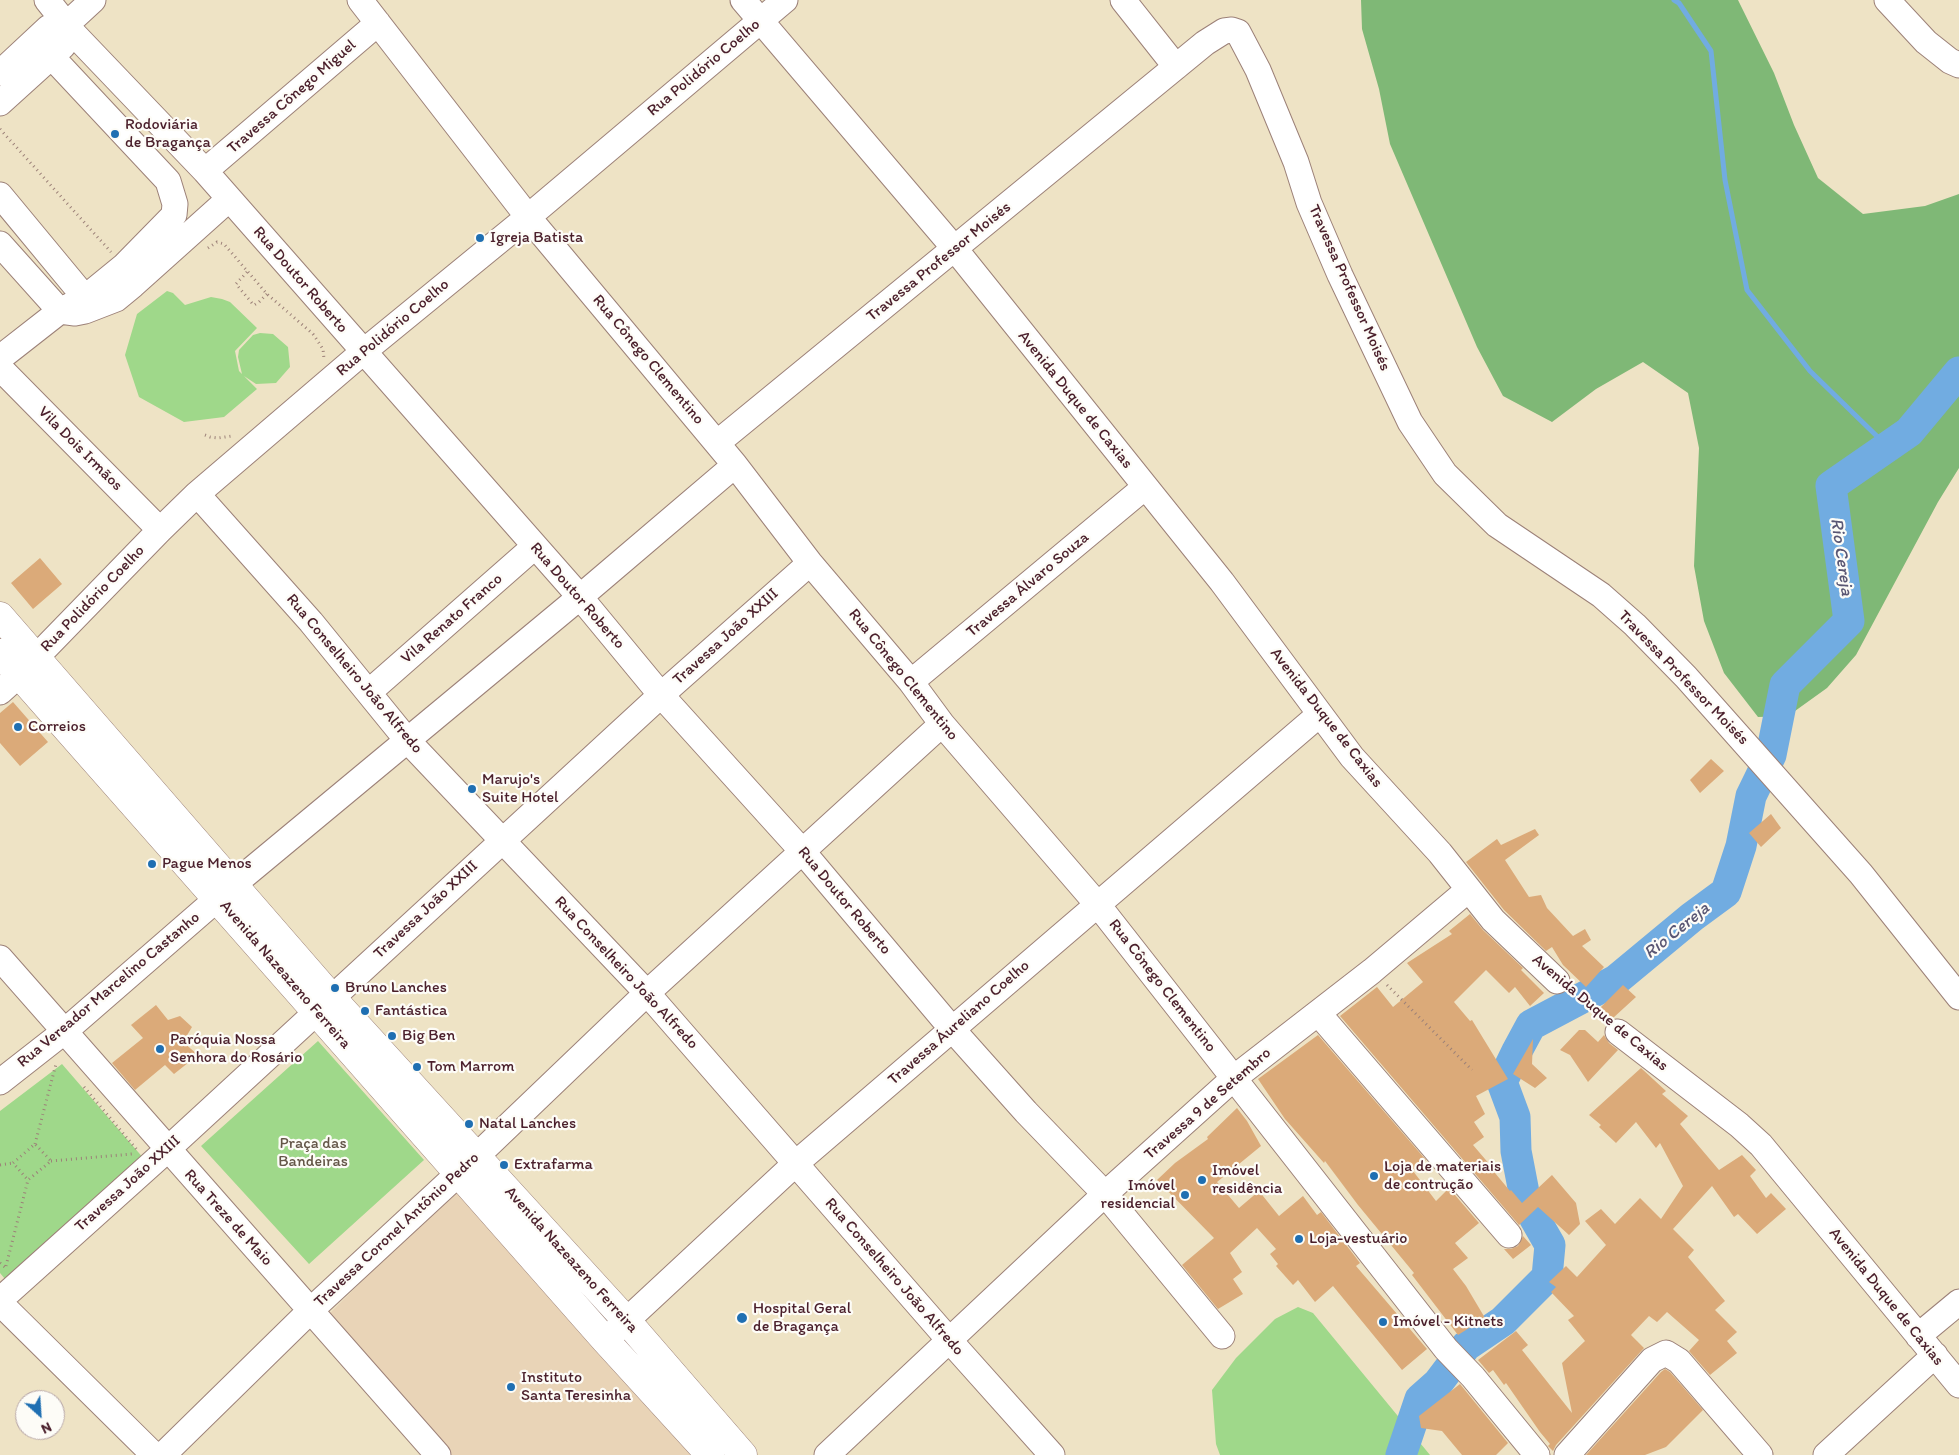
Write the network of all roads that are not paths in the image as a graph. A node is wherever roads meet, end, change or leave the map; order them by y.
1 (93, 0) edge
2 (360, 0) edge
3 (743, 0) edge
4 (785, 0) edge
5 (1124, 0) edge
6 (1887, 0) edge
7 (62, 18) edge
8 (760, 21) junction
9 (378, 23) junction
10 (43, 48) junction
11 (1959, 65) edge
12 (1176, 67) junction
13 (0, 73) edge
14 (0, 103) edge
15 (205, 171) junction
16 (0, 195) edge
17 (230, 199) junction
18 (528, 216) junction
19 (0, 244) edge
20 (954, 249) junction
21 (96, 300) junction
22 (60, 312) junction
23 (363, 352) junction
24 (0, 358) edge
25 (0, 368) edge
26 (717, 443) junction
27 (735, 465) junction
28 (1145, 487) junction
29 (197, 494) junction
30 (160, 530) junction
31 (534, 547) junction
32 (810, 563) junction
33 (580, 597) junction
34 (0, 616) edge
35 (0, 652) edge
36 (19, 674) edge
37 (911, 682) junction
38 (369, 692) junction
39 (661, 695) junction
40 (1320, 714) junction
41 (942, 724) junction
42 (408, 740) junction
43 (502, 840) junction
44 (803, 852) junction
45 (1468, 890) junction
46 (225, 892) junction
47 (1098, 905) junction
48 (0, 958) edge
49 (1557, 981) road end
50 (647, 993) junction
51 (1959, 997) edge
52 (325, 1005) junction
53 (1318, 1013) junction
54 (952, 1029) junction
55 (65, 1031) junction
56 (1618, 1032) road end
57 (1234, 1078) junction
58 (0, 1082) edge
59 (154, 1147) junction
60 (796, 1164) junction
61 (467, 1165) junction
62 (1105, 1194) junction
63 (1508, 1235) dead end
64 (0, 1301) edge
65 (1959, 1302) edge
66 (311, 1310) junction
67 (626, 1320) junction
68 (1222, 1336) dead end
69 (1918, 1336) junction
70 (605, 1340) junction
71 (950, 1341) junction
72 (1935, 1356) junction
73 (1959, 1385) edge
74 (154, 1455) edge
75 (163, 1455) edge
76 (438, 1455) edge
77 (710, 1455) edge
78 (743, 1455) edge
79 (827, 1455) edge
80 (1052, 1455) edge
81 (1537, 1455) edge
82 (1567, 1455) edge
83 (1760, 1455) edge
84 (1826, 1455) edge

1 - 7 street
2 - 9 street, Rua Cônego Clementino
3 - 8 street, Avenida Duque de Caxias
4 - 8 street, Rua Polidório Coelho
5 - 12 street
6 - 11 street
7 - 10 street
7 - 15 street, Rua Doutor Roberto
8 - 18 street, Rua Polidório Coelho
8 - 20 street, Avenida Duque de Caxias
9 - 15 street, Travessa Cônego Miguel
9 - 18 street, Rua Cônego Clementino
10 - 13 street
10 - 14 street
10 - 21 street
12 - 20 street, Travessa Professor Moisés
12 - 51 street, Travessa Professor Moisés
15 - 17 street, Rua Doutor Roberto
16 - 21 street
17 - 21 street
17 - 23 street, Rua Doutor Roberto
18 - 23 street, Rua Polidório Coelho
18 - 26 street, Rua Cônego Clementino
19 - 22 street
20 - 26 street, Travessa Professor Moisés
20 - 28 street, Avenida Duque de Caxias
21 - 22 street
22 - 24 street
23 - 29 street, Rua Polidório Coelho
23 - 31 street, Rua Doutor Roberto
25 - 30 street, Vila Dois Irmãos
26 - 27 street, Rua Cônego Clementino
27 - 32 street, Rua Cônego Clementino
27 - 33 street, Rua Vereador Marcelino Castanho
28 - 37 street, Travessa Álvaro Souza
28 - 40 street, Avenida Duque de Caxias
29 - 30 street, Rua Polidório Coelho
29 - 38 street, Rua Conselheiro João Alfredo
30 - 36 street, Rua Polidório Coelho
31 - 33 street, Rua Doutor Roberto
31 - 38 street, Vila Renato Franco
32 - 37 street, Rua Cônego Clementino
32 - 39 street, Travessa João XXIII
33 - 39 street, Rua Doutor Roberto
33 - 42 street, Rua Vereador Marcelino Castanho
34 - 36 main road, Avenida Nazeazeno Ferreira
35 - 36 main road, Avenida Nazeazeno Ferreira
36 - 46 main road, Avenida Nazeazeno Ferreira
37 - 41 street, Rua Cônego Clementino
38 - 42 street, Rua Conselheiro João Alfredo
39 - 43 street, Travessa João XXIII
39 - 44 street, Rua Doutor Roberto
40 - 45 street, Avenida Duque de Caxias
40 - 47 street, Travessa Áureliano Coelho
41 - 44 street, Travessa Coronel Antônio Pedro
41 - 47 street, Rua Cônego Clementino
42 - 43 street, Rua Conselheiro João Alfredo
42 - 46 street, Rua Vereador Marcelino Castanho
43 - 50 street, Rua Conselheiro João Alfredo
43 - 52 street, Travessa João XXIII
44 - 50 street, Travessa Coronel Antônio Pedro
44 - 54 street, Rua Doutor Roberto
45 - 49 street, Avenida Duque de Caxias
45 - 53 street, Travessa 9 de Setembro
46 - 52 main road, Avenida Nazeazeno Ferreira
46 - 55 street, Rua Vereador Marcelino Castanho
47 - 54 street, Travessa Áureliano Coelho
47 - 57 street, Rua Cônego Clementino
48 - 55 street, Rua Treze de Maio
50 - 60 street, Rua Conselheiro João Alfredo
50 - 61 street, Travessa Coronel Antônio Pedro
52 - 59 street, Travessa João XXIII
52 - 61 main road, Avenida Nazeazeno Ferreira
53 - 57 street, Travessa 9 de Setembro
53 - 63 street
54 - 60 street, Travessa Áureliano Coelho
54 - 62 street, Rua Doutor Roberto
55 - 58 street, Rua Vereador Marcelino Castanho
55 - 59 street, Rua Treze de Maio
56 - 69 street, Avenida Duque de Caxias
57 - 62 street, Travessa 9 de Setembro
57 - 81 street, Rua Cônego Clementino
59 - 64 street, Travessa João XXIII
59 - 66 street, Rua Treze de Maio
60 - 67 street, Travessa Áureliano Coelho
60 - 71 street, Rua Conselheiro João Alfredo
61 - 66 street, Travessa Coronel Antônio Pedro
61 - 67 main road, Avenida Nazeazeno Ferreira
61 - 70 main road, Avenida Nazeazeno Ferreira
62 - 68 street, Rua Doutor Roberto
62 - 71 street, Travessa 9 de Setembro
64 - 74 street
65 - 69 street
66 - 75 street, Travessa Coronel Antônio Pedro
66 - 76 street, Rua Treze de Maio
67 - 70 street, Travessa Áureliano Coelho
67 - 78 main road, Avenida Nazeazeno Ferreira
69 - 72 street, Avenida Duque de Caxias
70 - 77 main road, Avenida Nazeazeno Ferreira
71 - 79 street, Travessa 9 de Setembro
71 - 80 street, Rua Conselheiro João Alfredo
72 - 73 street, Avenida Duque de Caxias
72 - 84 street
82 - 83 street

